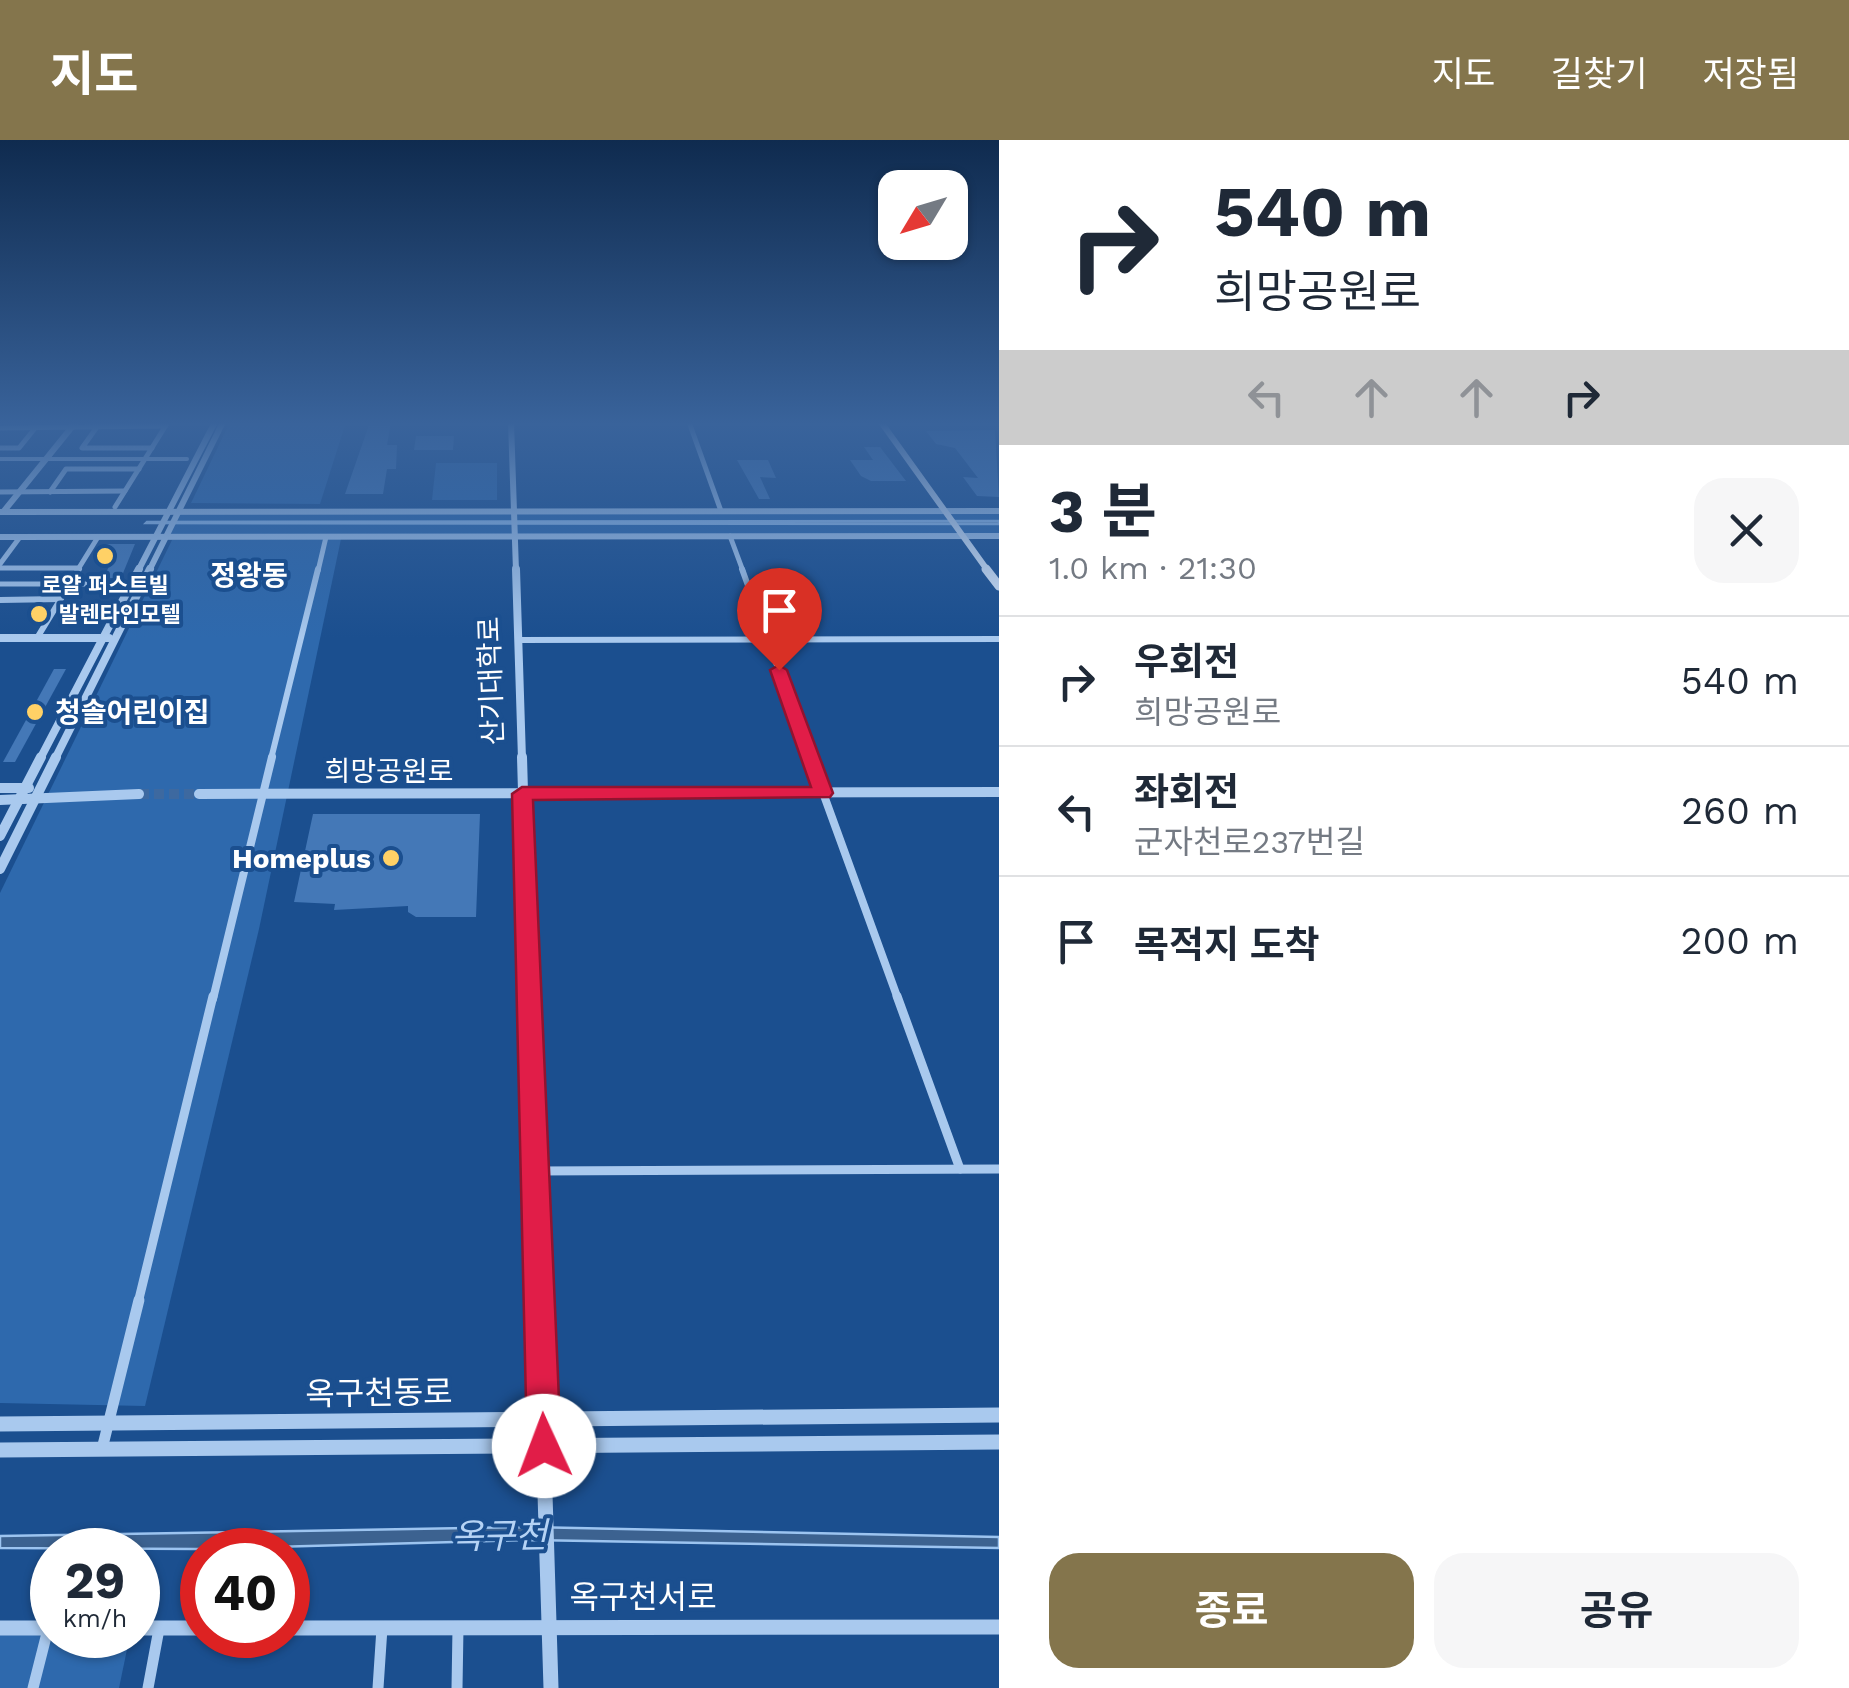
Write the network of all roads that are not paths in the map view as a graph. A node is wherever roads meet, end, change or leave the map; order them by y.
1 (123, 494) edge
2 (182, 494) edge
3 (184, 494) edge
4 (513, 494) edge
5 (715, 494) edge
6 (937, 494) edge
7 (939, 494) edge
8 (116, 507) junction
9 (720, 508) junction
10 (999, 508) edge
11 (2, 511) edge
12 (950, 511) junction
13 (174, 512) junction
14 (514, 520) junction
15 (163, 533) junction
16 (966, 533) junction
17 (730, 536) junction
18 (999, 536) edge
19 (98, 537) junction
20 (326, 537) junction
21 (0, 538) edge
22 (20, 538) junction
23 (0, 566) edge
24 (79, 568) junction
25 (999, 573) edge
26 (0, 584) edge
27 (131, 584) junction
28 (70, 585) junction
29 (999, 586) edge
30 (60, 599) junction
31 (0, 600) edge
32 (0, 638) edge
33 (37, 638) junction
34 (104, 638) junction
35 (115, 638) junction
36 (768, 639) junction
37 (999, 639) edge
38 (518, 640) junction
39 (0, 788) edge
40 (25, 788) junction
41 (40, 788) junction
42 (999, 792) edge
43 (823, 793) junction
44 (60, 794) junction
45 (139, 794) tunnel mouth
46 (200, 794) tunnel mouth
47 (263, 794) junction
48 (522, 794) junction
49 (0, 800) edge
50 (19, 800) junction
51 (34, 800) junction
52 (0, 836) edge
53 (0, 869) edge
54 (960, 1169) junction
55 (999, 1169) edge
56 (535, 1171) junction
57 (999, 1415) edge
58 (543, 1419) junction
59 (108, 1423) junction
60 (0, 1424) edge
61 (999, 1442) edge
62 (544, 1446) junction
63 (0, 1450) edge
64 (102, 1450) junction
65 (999, 1627) edge
66 (0, 1628) edge
67 (30, 1628) edge
68 (310, 1628) edge
69 (382, 1628) junction
70 (458, 1628) junction
71 (549, 1628) junction
72 (42, 1658) edge
73 (154, 1658) edge
74 (33, 1688) edge
75 (148, 1688) edge
76 (378, 1688) edge
77 (457, 1688) edge
78 (551, 1688) edge

1 - 8 street
2 - 13 street
3 - 13 street
4 - 14 street, 산기대학로
5 - 9 street
6 - 12 main road
7 - 12 main road
8 - 11 street
8 - 13 street
9 - 12 street
9 - 14 street
10 - 12 street
11 - 13 street
12 - 16 main road
13 - 14 street
13 - 15 street
14 - 17 street
14 - 20 street
14 - 38 street, 산기대학로
15 - 19 street
15 - 20 street
15 - 27 street
15 - 35 street
16 - 17 street
16 - 18 street
16 - 25 main road
16 - 29 main road
17 - 36 street
19 - 22 street
19 - 24 street
20 - 47 street
21 - 22 street
22 - 23 street
23 - 24 street
24 - 28 street
26 - 28 street
27 - 28 street
27 - 34 street
28 - 30 street
30 - 31 street
30 - 33 street
32 - 33 street
33 - 34 street
34 - 35 street
34 - 40 street
35 - 41 street
36 - 37 street
36 - 38 street
36 - 43 street
38 - 48 street, 산기대학로
39 - 40 street
40 - 41 street
40 - 50 street
41 - 44 street
41 - 51 street
42 - 43 street, 희망공원로
43 - 48 street, 희망공원로
43 - 54 street
44 - 45 street
44 - 51 street
46 - 47 street, 희망공원로
47 - 48 street, 희망공원로
47 - 59 street
48 - 56 street, 산기대학로
49 - 50 street
50 - 51 street
50 - 52 street
51 - 53 street
54 - 55 street
54 - 56 street
56 - 58 street, 산기대학로
57 - 58 street, 옥구천동로
58 - 59 street, 옥구천동로
58 - 62 street, 산기대학로
59 - 60 street, 옥구천동로
59 - 64 street
61 - 62 street, 옥구천동로
62 - 64 street, 옥구천동로
62 - 71 street, 산기대학로
63 - 64 street, 옥구천동로
65 - 71 street, 옥구천서로
66 - 67 street
68 - 69 street, 옥구천서로
69 - 70 street, 옥구천서로
69 - 76 street
70 - 71 street, 옥구천서로
70 - 77 street
71 - 78 street
72 - 74 street
73 - 75 street

